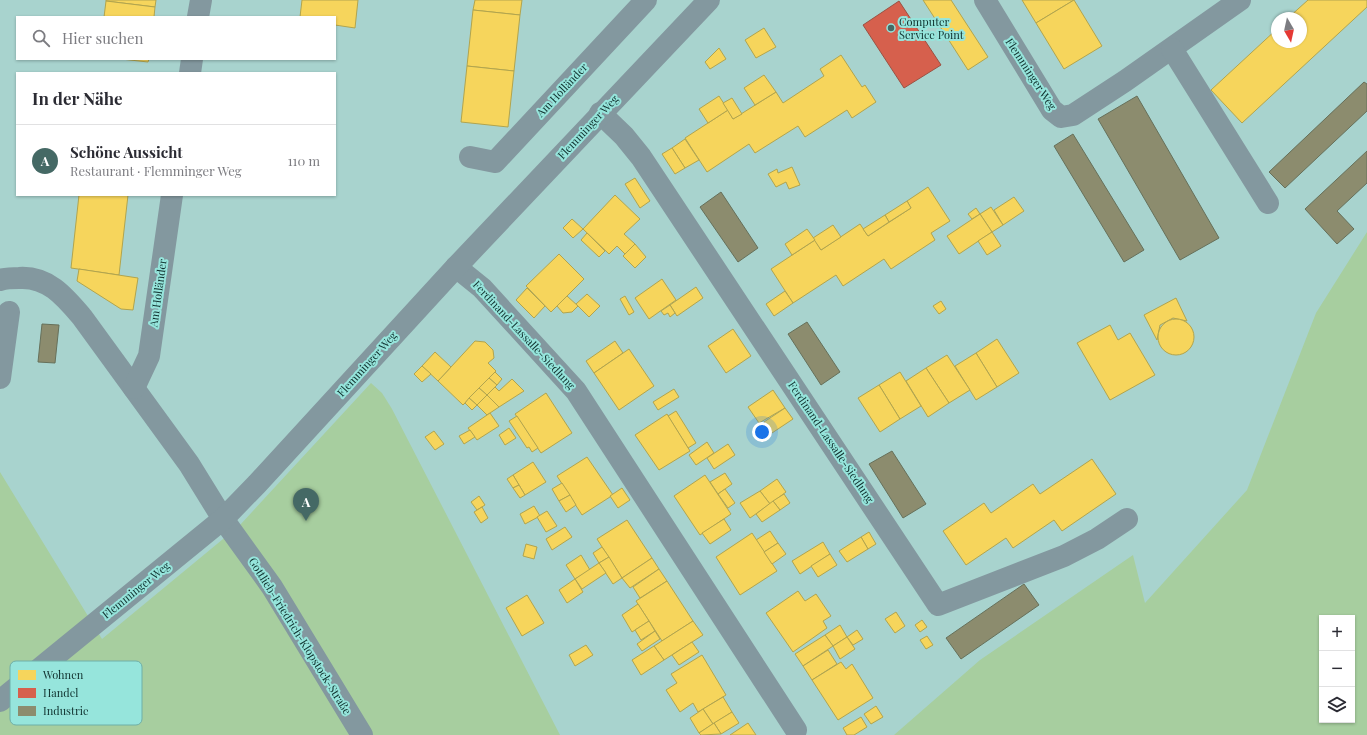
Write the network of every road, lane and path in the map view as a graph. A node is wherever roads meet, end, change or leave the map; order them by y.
1 (201, 0) edge
2 (646, 0) edge
3 (709, 0) edge
4 (985, 0) edge
5 (1240, 0) edge
6 (198, 16) edge
7 (1172, 49) junction
8 (192, 60) edge
9 (190, 72) edge
10 (600, 113) junction
11 (470, 157) dead end
12 (172, 196) edge
13 (1268, 203) dead end
14 (456, 267) junction
15 (0, 280) edge
16 (9, 312) dead end
17 (0, 378) edge
18 (134, 388) junction
19 (223, 518) junction
20 (1127, 519) dead end
21 (48, 661) edge
22 (10, 692) edge
23 (0, 700) edge
24 (796, 730) dead end
25 (362, 735) edge

1 - 6 street
2 - 11 street, Am Holländer
3 - 10 street, Flemminger Weg
4 - 7 street, Flemminger Weg
5 - 7 street, Flemminger Weg
7 - 13 street
8 - 9 street
10 - 14 street, Flemminger Weg
10 - 20 street, Ferdinand-Lassalle-Siedlung
12 - 18 street, Am Holländer
14 - 19 street, Flemminger Weg
14 - 24 street, Ferdinand-Lassalle-Siedlung
15 - 18 street
16 - 17 street
18 - 19 street
19 - 21 street, Flemminger Weg
19 - 25 street, Gottlieb-Friedrich-Klopstock-Straße
22 - 23 street, Flemminger Weg

